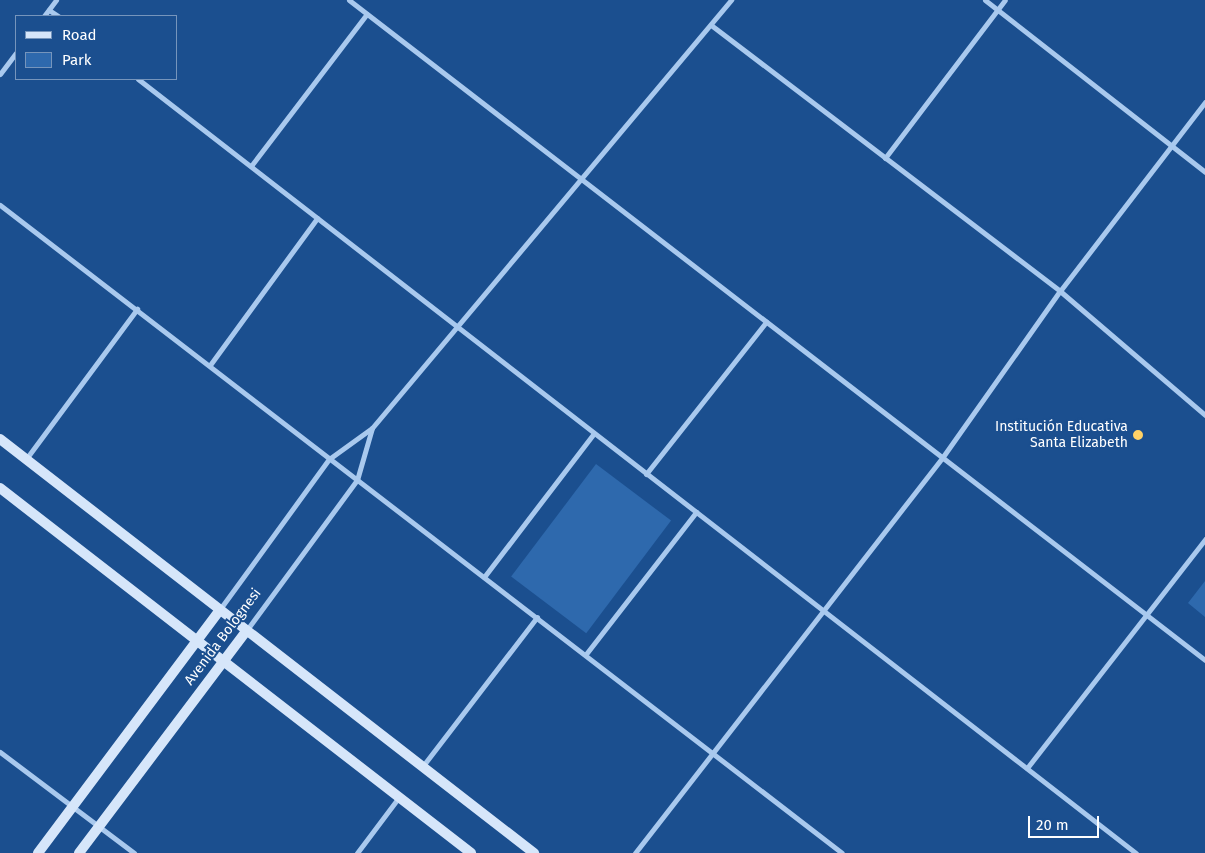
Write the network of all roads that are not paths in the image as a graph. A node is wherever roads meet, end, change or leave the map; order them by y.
1 (56, 0) edge
2 (349, 0) edge
3 (731, 0) edge
4 (985, 0) edge
5 (1005, 0) edge
6 (999, 9) junction
7 (49, 10) junction
8 (367, 14) junction
9 (45, 15) edge
10 (56, 15) edge
11 (711, 25) junction
12 (15, 54) edge
13 (0, 74) edge
14 (139, 80) edge
15 (1205, 102) edge
16 (1171, 146) junction
17 (885, 158) junction
18 (251, 166) junction
19 (1205, 172) edge
20 (580, 180) junction
21 (0, 205) edge
22 (317, 218) junction
23 (1060, 291) junction
24 (138, 309) junction
25 (766, 322) junction
26 (455, 326) junction
27 (210, 364) junction
28 (1205, 415) edge
29 (372, 428) junction
30 (594, 433) junction
31 (0, 439) edge
32 (942, 458) junction
33 (25, 459) junction
34 (329, 459) junction
35 (646, 474) junction
36 (357, 480) junction
37 (1, 490) edge
38 (696, 512) junction
39 (1205, 539) edge
40 (484, 577) junction
41 (219, 611) junction
42 (823, 611) junction
43 (1146, 615) junction
44 (537, 617) junction
45 (246, 631) junction
46 (196, 640) junction
47 (586, 654) junction
48 (223, 660) junction
49 (1205, 660) edge
50 (0, 752) edge
51 (713, 753) junction
52 (422, 767) junction
53 (1027, 768) junction
54 (399, 797) junction
55 (74, 806) junction
56 (100, 828) junction
57 (38, 853) edge
58 (79, 853) edge
59 (134, 853) edge
60 (357, 853) edge
61 (471, 853) edge
62 (534, 853) edge
63 (635, 853) edge
64 (842, 853) edge
65 (1136, 853) edge

1 - 7 street
2 - 8 street
3 - 11 street
4 - 6 street
5 - 6 street
6 - 16 street
6 - 17 street
7 - 9 street
7 - 10 street
8 - 18 street
8 - 20 street
11 - 17 street
11 - 20 street
12 - 13 street
14 - 18 street
15 - 16 street
16 - 19 street
16 - 23 street
17 - 23 street
18 - 22 street
20 - 25 street
20 - 26 street
21 - 24 street
22 - 26 street
22 - 27 street
23 - 28 street
23 - 32 street
24 - 27 street
24 - 33 street
25 - 32 street
25 - 35 street
26 - 29 street
26 - 30 street
27 - 34 street
29 - 34 street
29 - 36 street, Avenida Bolognesi
30 - 35 street
30 - 40 street
31 - 33 street
32 - 42 street
32 - 43 street
33 - 41 street
34 - 36 street
34 - 41 street
35 - 38 street
36 - 40 street
36 - 45 street, Avenida Bolognesi
37 - 46 street
38 - 42 street
38 - 47 street
39 - 43 street
40 - 44 street
41 - 45 street
41 - 46 street, Avenida Bolognesi
42 - 51 street
42 - 53 street
43 - 49 street
43 - 53 street
44 - 47 street
44 - 52 street
45 - 48 street, Avenida Bolognesi
45 - 52 street
46 - 48 street
46 - 55 street, Avenida Bolognesi
47 - 51 street
48 - 54 street
48 - 56 street, Avenida Bolognesi
50 - 55 street
51 - 63 street
51 - 64 street
52 - 62 street
53 - 65 street
54 - 60 street
54 - 61 street
55 - 56 street
55 - 57 street, Avenida Bolognesi
56 - 58 street, Avenida Bolognesi
56 - 59 street

